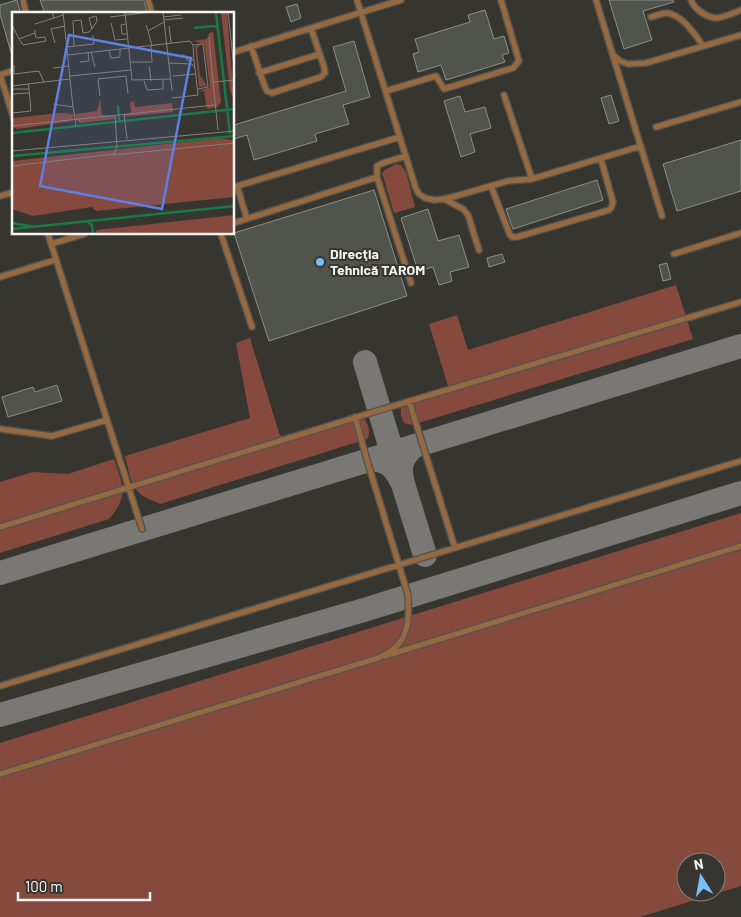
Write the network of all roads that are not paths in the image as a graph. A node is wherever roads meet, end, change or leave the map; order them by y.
1 (357, 0) edge
2 (401, 0) edge
3 (501, 0) edge
4 (596, 0) edge
5 (691, 0) edge
6 (741, 10) edge
7 (361, 12) junction
8 (651, 17) dead end
9 (311, 28) junction
10 (741, 35) edge
11 (251, 46) junction
12 (703, 46) junction
13 (235, 52) edge
14 (320, 54) junction
15 (612, 55) junction
16 (12, 71) edge
17 (259, 73) junction
18 (0, 75) edge
19 (386, 91) junction
20 (504, 95) dead end
21 (741, 102) edge
22 (12, 113) edge
23 (656, 127) dead end
24 (400, 137) junction
25 (641, 146) junction
26 (406, 156) junction
27 (601, 159) junction
28 (377, 177) junction
29 (532, 178) junction
30 (491, 186) junction
31 (235, 187) edge
32 (444, 199) junction
33 (662, 216) dead end
34 (247, 219) junction
35 (235, 223) edge
36 (741, 233) edge
37 (48, 235) edge
38 (81, 235) edge
39 (221, 235) edge
40 (51, 244) junction
41 (479, 250) dead end
42 (674, 254) dead end
43 (56, 260) junction
44 (0, 277) edge
45 (411, 283) dead end
46 (741, 302) edge
47 (252, 327) dead end
48 (409, 401) junction
49 (355, 417) junction
50 (107, 420) junction
51 (0, 429) edge
52 (741, 461) edge
53 (128, 487) junction
54 (0, 526) edge
55 (142, 529) dead end
56 (741, 546) edge
57 (455, 548) junction
58 (399, 565) junction
59 (378, 658) junction
60 (0, 686) edge
61 (0, 774) edge

1 - 7 lane
2 - 7 lane
3 - 19 lane
4 - 15 lane
5 - 6 lane
7 - 9 lane
7 - 19 lane
8 - 12 lane
9 - 11 lane
9 - 14 lane
10 - 12 lane
11 - 13 lane
11 - 17 lane
12 - 15 lane
14 - 17 lane
14 - 17 lane
15 - 25 lane
16 - 18 lane
18 - 22 lane
19 - 24 lane
20 - 29 lane
21 - 23 lane
24 - 26 lane
24 - 31 lane
25 - 27 lane
25 - 33 lane
26 - 28 lane
26 - 32 lane
27 - 29 lane
27 - 30 lane
28 - 34 lane
28 - 45 lane
29 - 30 lane
30 - 32 lane
31 - 34 lane
32 - 41 lane
34 - 35 lane
36 - 42 lane
37 - 40 lane
38 - 40 lane
39 - 47 lane
40 - 43 lane
43 - 44 lane
43 - 50 lane
46 - 48 lane
48 - 49 lane
48 - 57 lane
49 - 53 lane
49 - 58 lane
50 - 51 lane
50 - 53 lane
52 - 57 lane
53 - 54 lane
53 - 55 lane
56 - 59 lane
57 - 58 lane
58 - 59 lane
58 - 60 lane
59 - 61 lane

